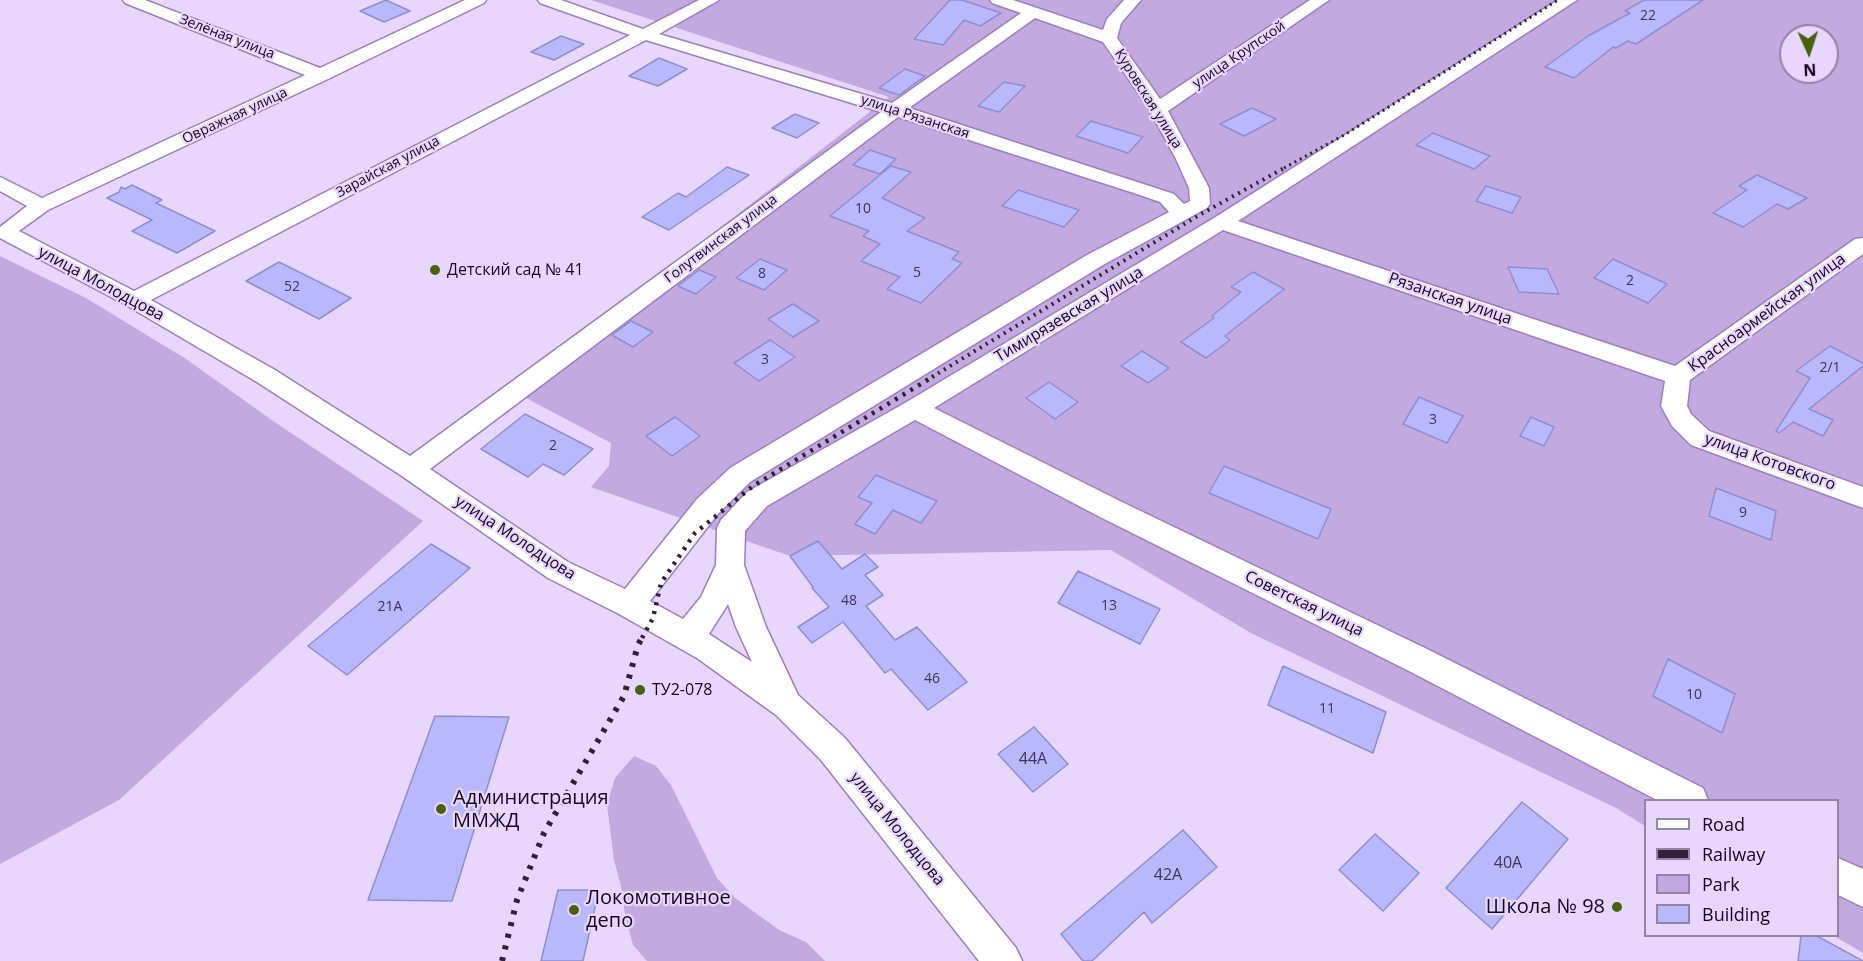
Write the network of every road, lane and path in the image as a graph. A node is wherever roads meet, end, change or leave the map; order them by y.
1 (131, 0) edge
2 (478, 0) edge
3 (546, 0) edge
4 (711, 0) edge
5 (998, 0) edge
6 (1133, 0) edge
7 (1320, 0) edge
8 (1569, 0) edge
9 (1033, 12) junction
10 (642, 34) junction
11 (1109, 38) junction
12 (322, 75) junction
13 (1158, 109) junction
14 (895, 110) junction
15 (0, 183) edge
16 (41, 206) junction
17 (1191, 208) junction
18 (1221, 222) junction
19 (7, 236) edge
20 (1863, 244) edge
21 (134, 300) junction
22 (1678, 376) junction
23 (914, 409) junction
24 (1681, 420) joint
25 (411, 469) junction
26 (1863, 498) edge
27 (730, 565) junction
28 (630, 605) junction
29 (686, 635) junction
30 (787, 705) junction
31 (1687, 799) edge
32 (1839, 877) edge
33 (1863, 889) edge
34 (1003, 961) edge

1 - 12 street, Зелёная улица
2 - 12 street, Овражная улица
3 - 10 street
4 - 10 street, Зарайская улица
5 - 9 street, Куровская улица
6 - 11 street
7 - 13 street, улица Крупской
8 - 18 street, Тимирязевская улица
9 - 11 street, Куровская улица
9 - 14 street, Голутвинская улица
10 - 14 street, улица Рязанская
10 - 21 street, Зарайская улица
11 - 13 street, Куровская улица
12 - 16 street, Овражная улица
13 - 17 street, Куровская улица
14 - 17 street, улица Рязанская
14 - 25 street, Голутвинская улица
15 - 16 street
16 - 19 street, Овражная улица
17 - 28 street
18 - 22 street, Рязанская улица
18 - 23 street, Тимирязевская улица
19 - 21 street, улица Молодцова
20 - 22 street, Красноармейская улица
21 - 25 street, улица Молодцова
22 - 24 street, Красноармейская улица
23 - 27 street, Тимирязевская улица
23 - 31 street, Советская улица
24 - 26 street, улица Котовского
25 - 28 street, улица Молодцова
27 - 29 street
27 - 30 street, Тимирязевская улица
28 - 29 street, улица Молодцова
29 - 30 street, улица Молодцова
30 - 34 street, улица Молодцова
32 - 33 street

